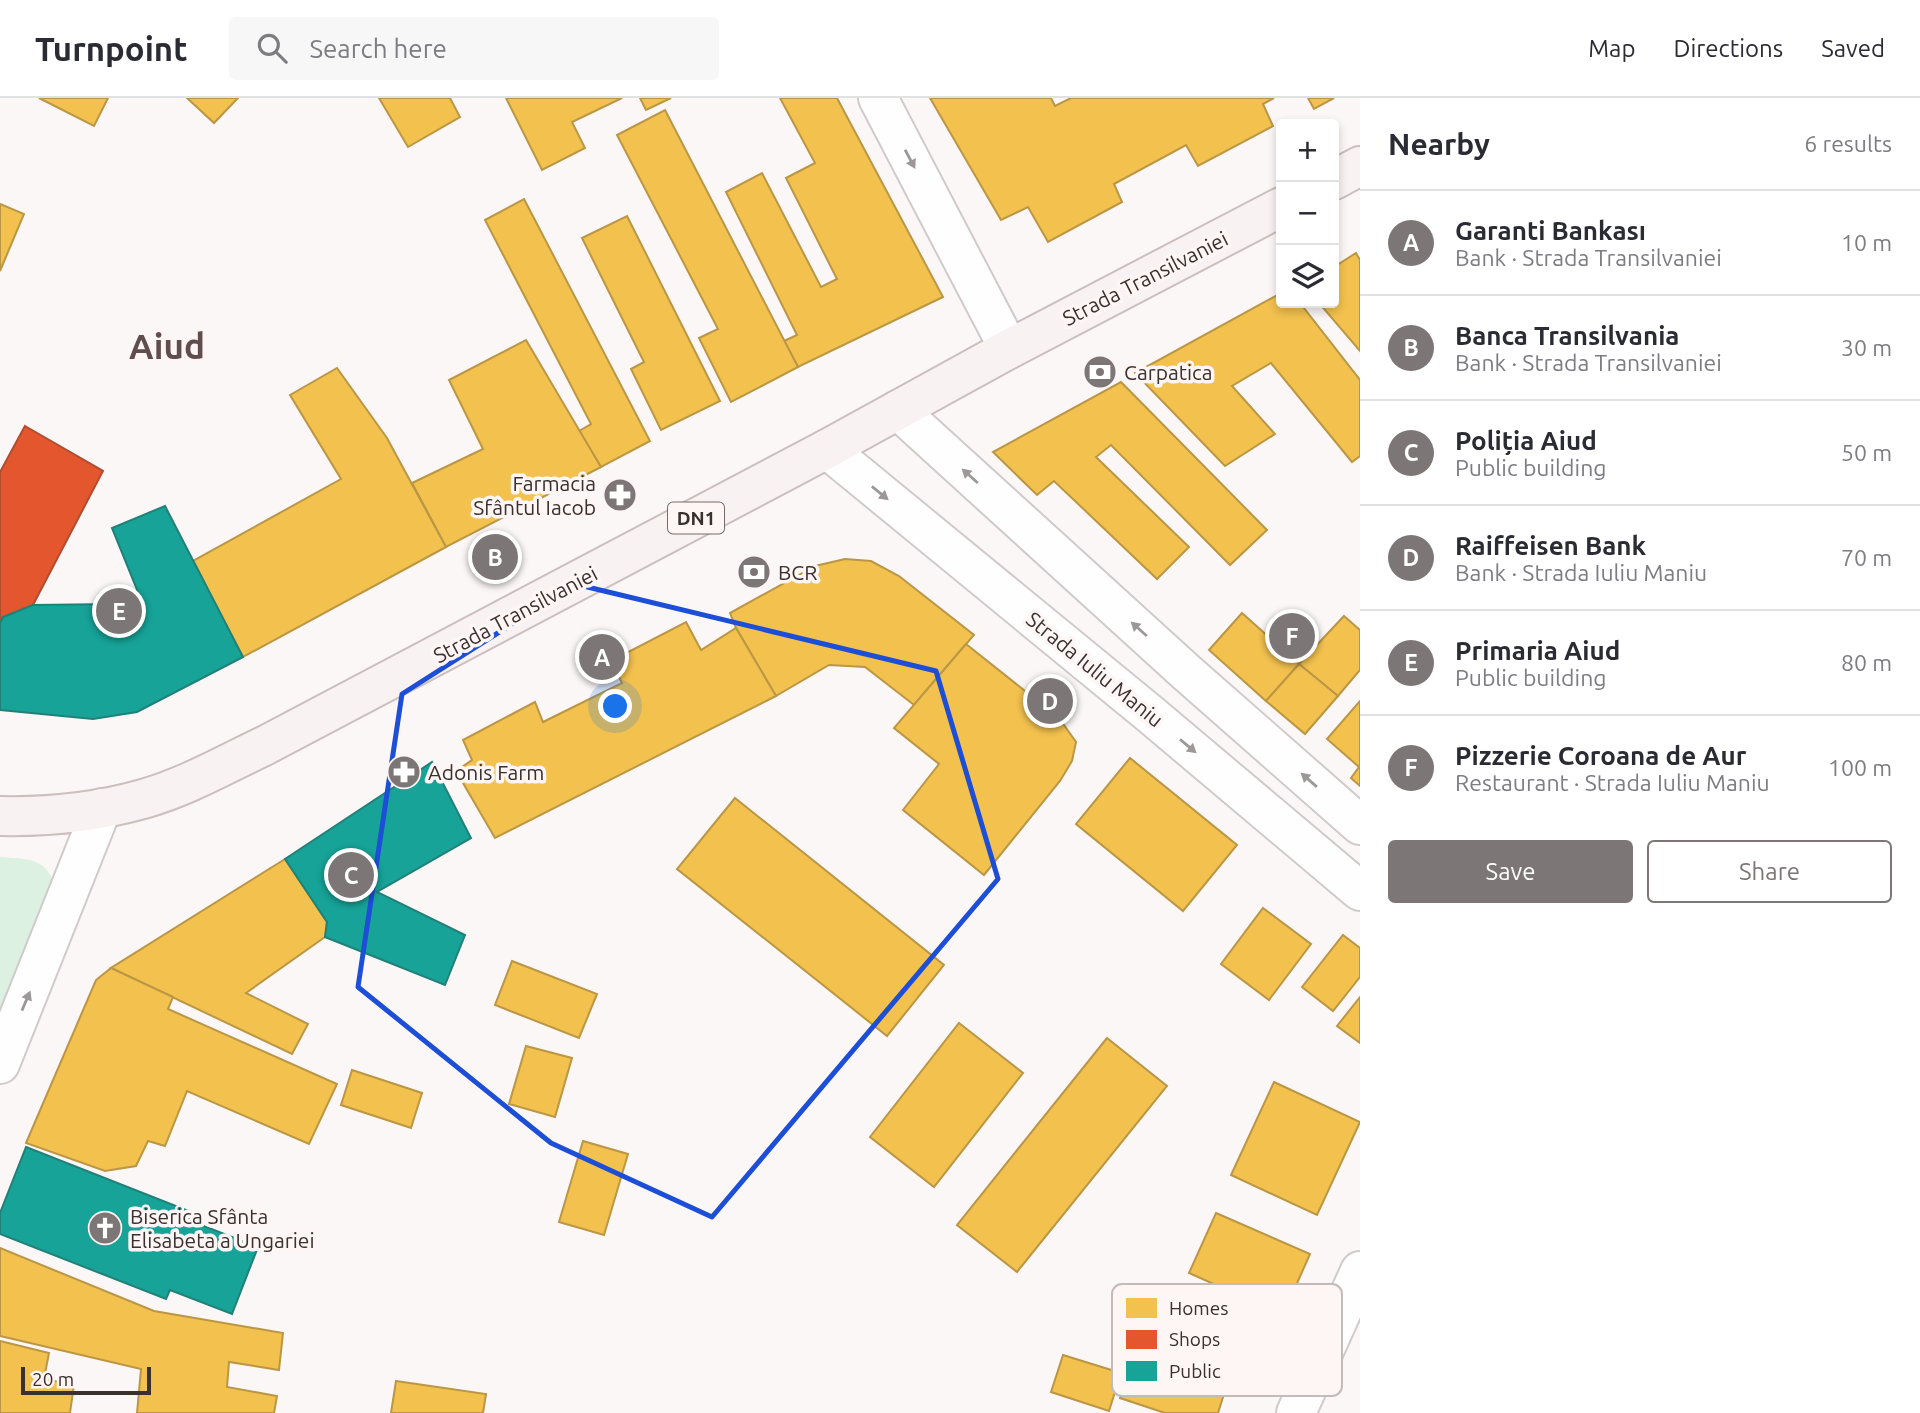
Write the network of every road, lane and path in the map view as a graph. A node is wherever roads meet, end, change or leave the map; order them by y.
1 (878, 98) edge
2 (1360, 166) edge
3 (1339, 177) edge
4 (1276, 210) edge
5 (1009, 349) junction
6 (898, 410) junction
7 (827, 449) junction
8 (102, 808) junction
9 (0, 816) edge
10 (1360, 825) edge
11 (1360, 891) edge
12 (0, 1064) edge
13 (1360, 1271) edge
14 (1342, 1311) edge
15 (1304, 1396) edge
16 (1296, 1413) edge

1 -> 5 street
2 - 3 main road
4 - 5 main road, Strada Transilvaniei / DN1
5 - 6 main road, Strada Transilvaniei / DN1
6 - 7 main road, Strada Transilvaniei / DN1
10 -> 6 street
7 - 8 main road, Strada Transilvaniei / DN1
7 -> 11 street, Strada Iuliu Maniu
8 - 9 main road, Strada Transilvaniei / DN1
12 -> 8 street
13 - 14 street
15 - 16 street

